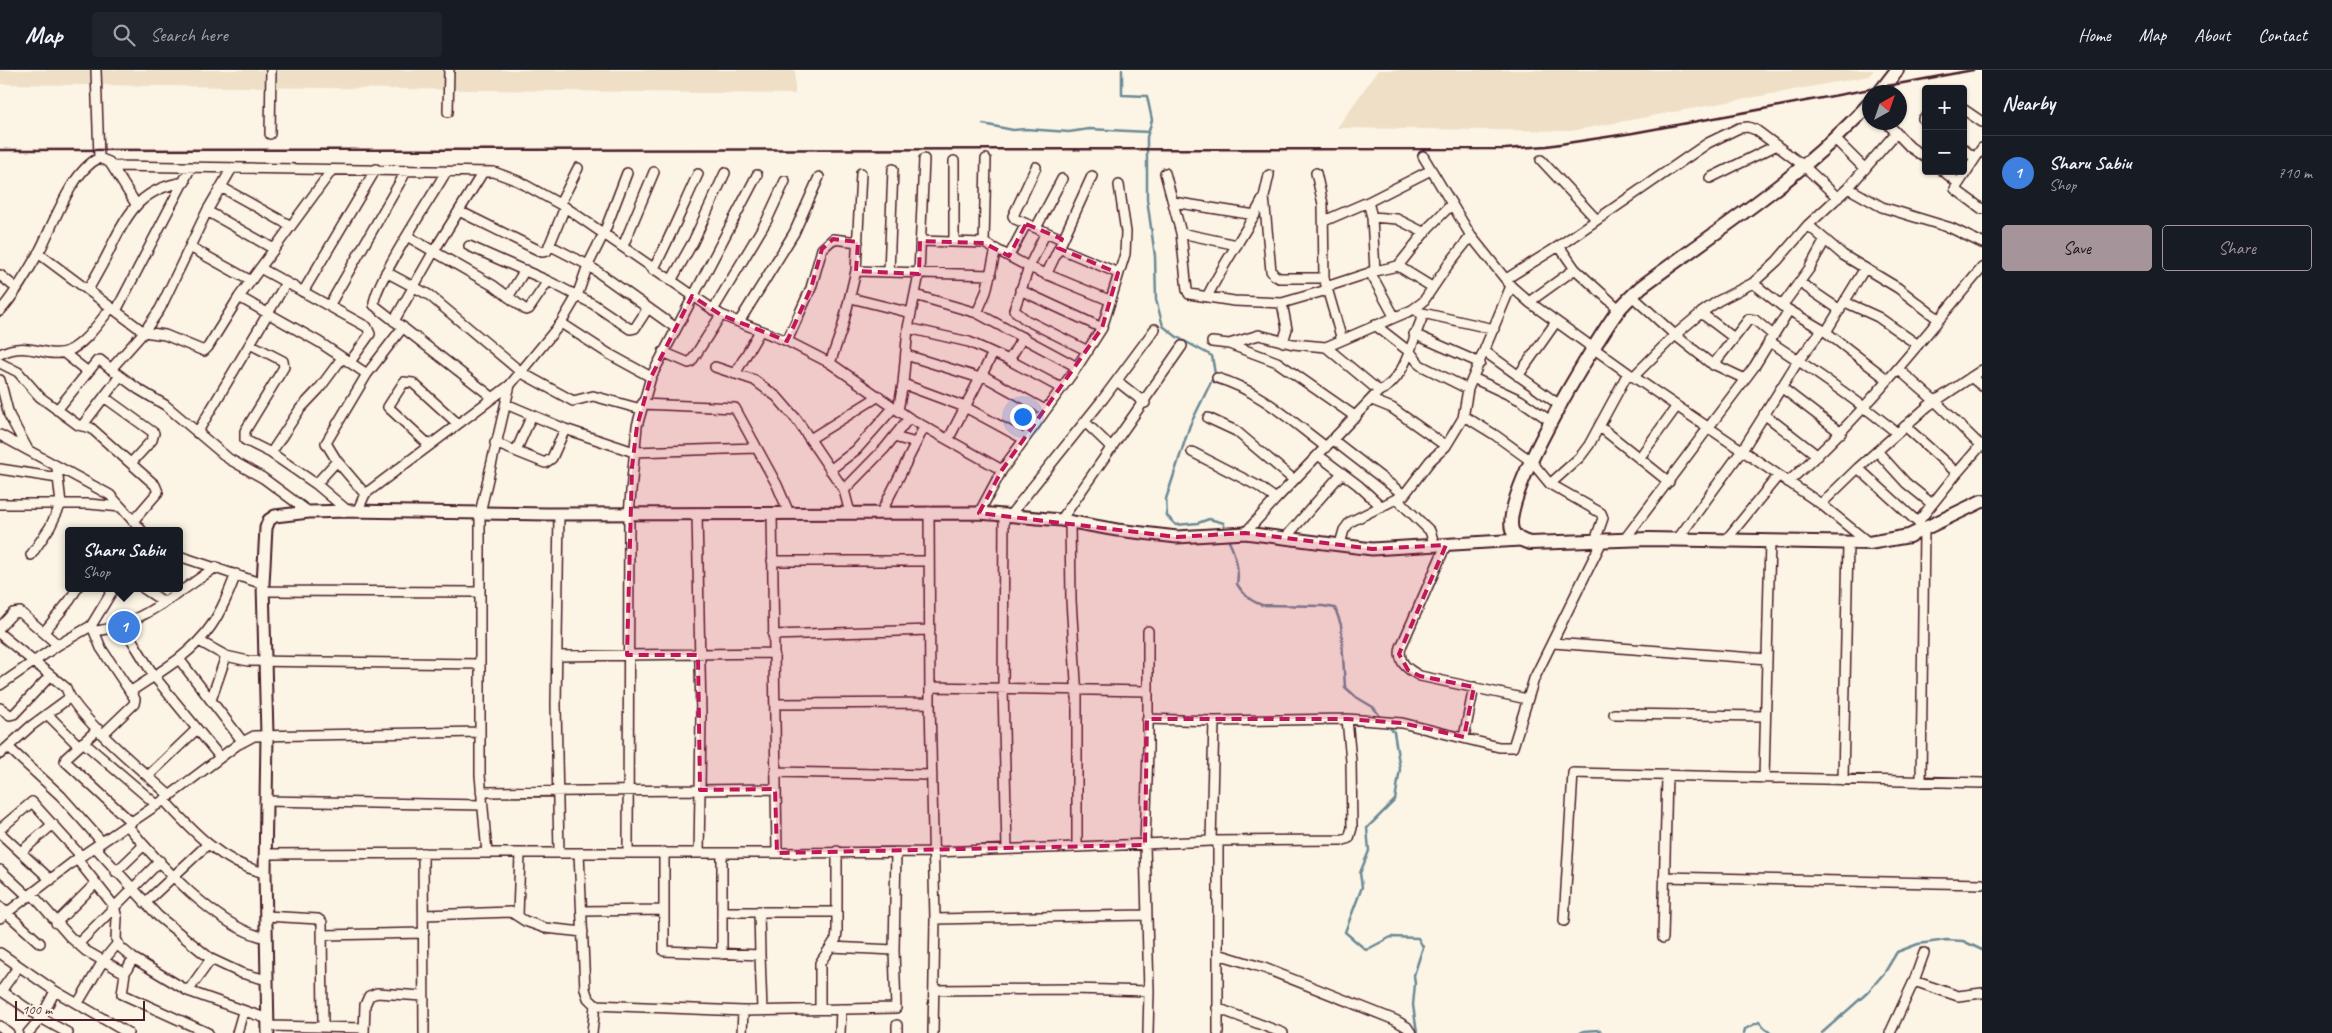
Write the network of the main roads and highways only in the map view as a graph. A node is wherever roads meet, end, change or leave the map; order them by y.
1 (1897, 70) edge
2 (1885, 85) edge
3 (1862, 111) edge
4 (1982, 501) edge

1 - 2 main road
3 - 4 main road

